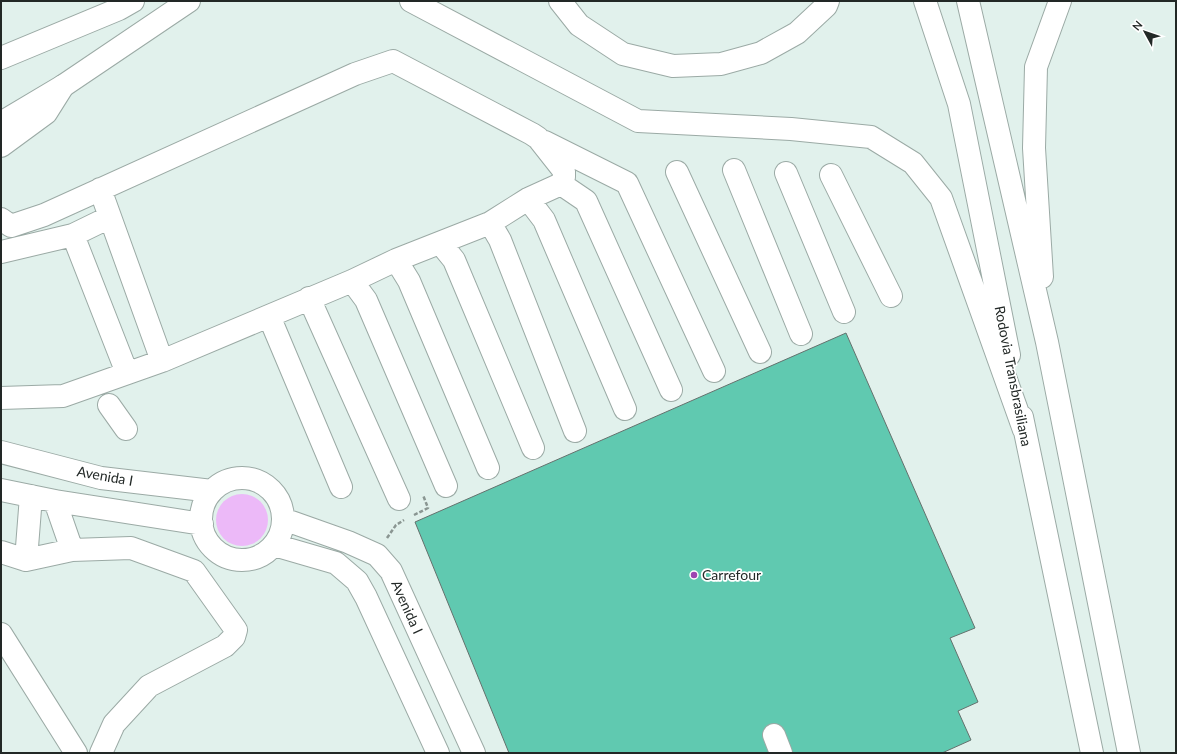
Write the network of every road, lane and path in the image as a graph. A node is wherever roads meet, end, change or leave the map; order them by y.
1 (133, 1) edge
2 (189, 1) edge
3 (411, 1) edge
4 (560, 1) edge
5 (828, 1) edge
6 (925, 1) edge
7 (968, 1) edge
8 (1060, 1) edge
9 (1, 58) edge
10 (63, 86) junction
11 (1, 123) edge
12 (538, 138) junction
13 (1, 146) edge
14 (734, 170) dead end
15 (677, 172) dead end
16 (786, 173) dead end
17 (831, 175) dead end
18 (561, 184) junction
19 (100, 189) junction
20 (528, 199) junction
21 (110, 217) junction
22 (1, 219) edge
23 (490, 223) junction
24 (73, 235) junction
25 (441, 244) junction
26 (1, 252) edge
27 (396, 260) junction
28 (352, 281) junction
29 (891, 296) dead end
30 (309, 298) junction
31 (844, 312) dead end
32 (269, 316) junction
33 (801, 334) dead end
34 (1046, 342) junction
35 (760, 352) dead end
36 (162, 361) junction
37 (714, 371) dead end
38 (127, 373) junction
39 (671, 390) dead end
40 (1, 398) edge
41 (109, 405) dead end
42 (625, 409) dead end
43 (126, 429) dead end
44 (575, 430) dead end
45 (1024, 430) junction
46 (533, 448) dead end
47 (1, 452) edge
48 (488, 468) dead end
49 (446, 486) dead end
50 (341, 487) dead end
51 (1, 490) edge
52 (212, 491) junction
53 (424, 495) dead end
54 (31, 496) junction
55 (399, 499) dead end
56 (55, 502) junction
57 (283, 519) junction
58 (202, 524) junction
59 (274, 545) junction
60 (72, 550) junction
61 (1, 552) edge
62 (377, 555) junction
63 (26, 560) junction
64 (1, 634) edge
65 (1082, 707) junction
66 (76, 753) edge
67 (101, 753) edge
68 (438, 753) edge
69 (474, 753) edge
70 (1082, 753) edge
71 (1092, 753) edge
72 (1129, 753) edge

1 - 9 main road
2 - 10 main road
3 - 45 main road
4 - 5 main road
6 - 45 main road, Rodovia Transbrasiliana
7 - 34 main road
8 - 34 main road
10 - 11 main road
10 - 13 main road
12 - 18 main road
12 - 19 main road
12 - 37 main road
14 - 33 main road
15 - 35 main road
16 - 31 main road
17 - 29 main road
18 - 20 main road
18 - 39 main road
19 - 21 main road
19 - 22 main road
20 - 23 main road
20 - 42 main road
21 - 24 main road
21 - 36 main road
23 - 25 main road
23 - 44 main road
24 - 26 main road
24 - 38 main road
25 - 27 main road
25 - 46 main road
27 - 28 main road
27 - 48 main road
28 - 30 main road
28 - 49 main road
30 - 32 main road
30 - 55 main road
32 - 36 main road
32 - 50 main road
34 - 72 main road
36 - 38 main road
38 - 40 main road
41 - 43 main road
45 - 65 main road, Rodovia Transbrasiliana
47 - 52 main road, Avenida I
51 - 54 main road
52 - 57 main road
52 - 58 main road
53 - 62 path
54 - 56 main road
54 - 63 main road
56 - 58 main road
56 - 60 main road
57 - 59 main road
57 - 62 main road, Avenida I
58 - 59 main road
59 - 68 main road
60 - 63 main road
60 - 67 main road
61 - 63 main road
62 - 69 main road, Avenida I
64 - 66 main road
65 - 70 main road
65 - 71 main road, Rodovia Transbrasiliana

